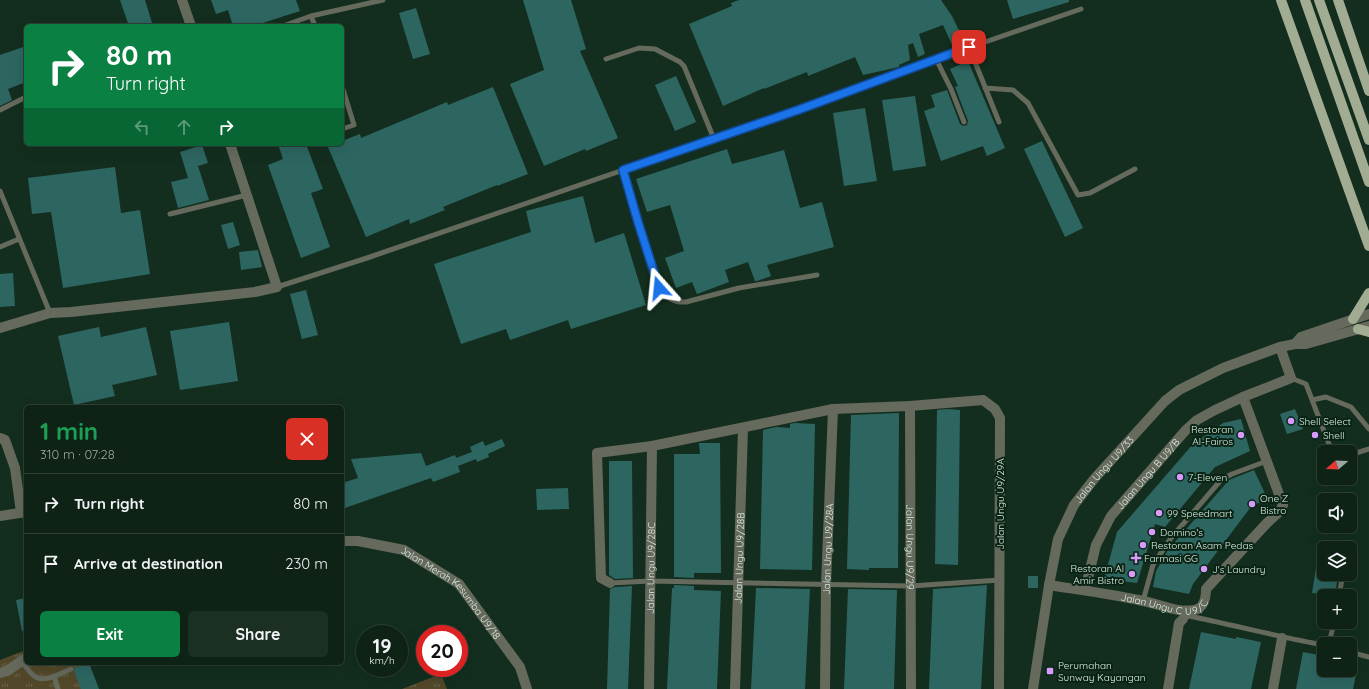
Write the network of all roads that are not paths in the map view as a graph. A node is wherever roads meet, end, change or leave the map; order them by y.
1 (182, 0) edge
2 (383, 0) edge
3 (1281, 0) edge
4 (1305, 0) edge
5 (1319, 0) edge
6 (1338, 0) edge
7 (1081, 9) dead end
8 (311, 16) junction
9 (190, 24) edge
10 (289, 24) edge
11 (314, 24) edge
12 (969, 47) junction
13 (606, 59) dead end
14 (936, 59) junction
15 (985, 88) junction
16 (1369, 90) edge
17 (344, 92) edge
18 (24, 98) edge
19 (0, 110) edge
20 (964, 122) dead end
21 (999, 122) dead end
22 (344, 128) edge
23 (714, 139) junction
24 (1369, 140) edge
25 (231, 146) edge
26 (1135, 169) dead end
27 (623, 170) junction
28 (1369, 182) edge
29 (0, 191) edge
30 (247, 195) junction
31 (170, 214) dead end
32 (19, 239) junction
33 (1369, 246) edge
34 (0, 247) edge
35 (817, 275) dead end
36 (277, 287) junction
37 (1369, 293) edge
38 (50, 313) junction
39 (1369, 314) edge
40 (1352, 319) junction
41 (1369, 326) edge
42 (0, 328) edge
43 (1358, 329) junction
44 (1369, 332) edge
45 (1295, 344) junction
46 (1280, 348) junction
47 (1291, 378) junction
48 (1243, 397) junction
49 (1312, 400) junction
50 (910, 406) junction
51 (833, 409) junction
52 (743, 428) junction
53 (1369, 429) edge
54 (0, 438) edge
55 (1329, 445) edge
56 (652, 446) junction
57 (1369, 449) edge
58 (1357, 453) edge
59 (1267, 461) junction
60 (23, 512) edge
61 (0, 516) edge
62 (344, 541) edge
63 (1000, 580) junction
64 (650, 581) junction
65 (610, 583) joint
66 (738, 583) junction
67 (826, 585) junction
68 (1049, 585) junction
69 (911, 586) junction
70 (1085, 590) junction
71 (1143, 601) junction
72 (1183, 619) joint
73 (1282, 638) junction
74 (1317, 644) edge
75 (1357, 654) edge
76 (1369, 658) edge
77 (24, 660) edge
78 (27, 665) edge
79 (71, 669) dead end
80 (4, 672) edge
81 (54, 676) junction
82 (0, 681) edge
83 (58, 689) edge
84 (527, 689) edge
85 (649, 689) edge
86 (735, 689) edge
87 (825, 689) edge
88 (911, 689) edge
89 (999, 689) edge
90 (1033, 689) edge
91 (1168, 689) edge
92 (1272, 689) edge

1 - 9 street
2 - 8 lane
3 - 33 main road
4 - 28 main road
5 - 24 main road
6 - 16 main road
7 - 12 lane
8 - 10 lane
8 - 11 lane
12 - 14 lane
12 - 15 lane
13 - 23 lane
14 - 20 lane
14 - 23 lane
15 - 21 lane
15 - 26 lane
17 - 22 lane
18 - 19 lane
23 - 27 lane
25 - 30 street
27 - 35 lane
27 - 36 lane
29 - 32 lane
30 - 31 lane
30 - 36 street
32 - 34 lane
32 - 38 lane
36 - 38 street
37 - 40 main road
38 - 42 street
39 - 40 street, Jalan Ungu U9/33
40 - 45 street, Jalan Ungu U9/33
41 - 43 street, Jalan Ungu U9/33
43 - 44 main road
43 - 45 street, Jalan Ungu U9/33
45 - 46 street, Jalan Ungu U9/33
46 - 47 street
46 - 68 street, Jalan Ungu U9/33
47 - 48 street, Jalan Ungu B U9/B
47 - 49 lane
48 - 59 street, Jalan Ungu C U9/C
48 - 70 street, Jalan Ungu B U9/B
49 - 53 lane
49 - 55 lane
50 - 51 street
50 - 63 street, Jalan Ungu U9/29A
50 - 69 street, Jalan Ungu U9/29
51 - 52 street
51 - 67 street, Jalan Ungu U9/28A
52 - 56 street
52 - 66 street, Jalan Ungu U9/28B
54 - 60 street
56 - 64 street, Jalan Ungu U9/28C
56 - 65 street
57 - 58 lane
59 - 71 lane
59 - 71 street, Jalan Ungu C U9/C
60 - 61 street
62 - 84 street, Jalan Merah Kesumba U9/18
63 - 69 lane
63 - 89 street, Jalan Ungu U9/29A
64 - 65 lane
64 - 66 lane
64 - 85 street, Jalan Ungu U9/28C
66 - 67 lane
66 - 86 street, Jalan Ungu U9/28B
67 - 69 lane
67 - 87 street, Jalan Ungu U9/28A
68 - 70 street, Jalan Ungu C U9/C
68 - 90 street, Jalan Ungu U9/33
69 - 88 street, Jalan Ungu U9/29
70 - 71 street, Jalan Ungu C U9/C
72 - 73 lane
72 - 91 street
73 - 74 lane
73 - 92 street
75 - 76 lane
77 - 80 street
78 - 81 lane
79 - 81 lane
80 - 82 street
81 - 83 lane

